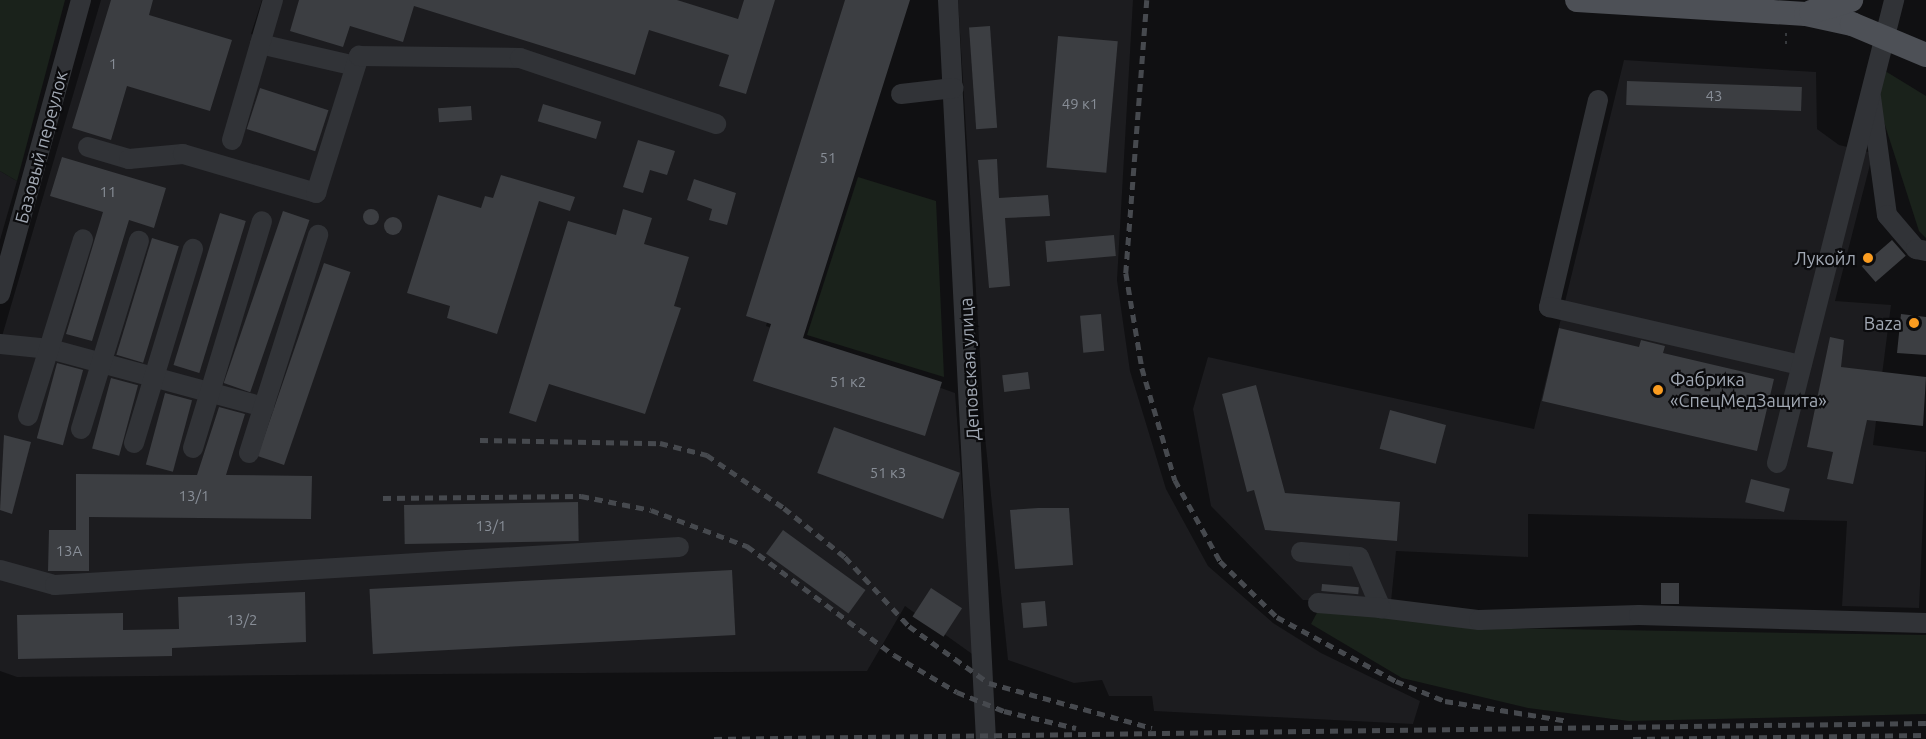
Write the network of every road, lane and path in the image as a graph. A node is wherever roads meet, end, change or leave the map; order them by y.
1 (81, 0) edge
2 (273, 0) edge
3 (948, 0) edge
4 (1577, 0) edge
5 (1851, 0) edge
6 (1894, 0) edge
7 (1806, 14) junction
8 (1881, 37) junction
9 (260, 44) junction
10 (1926, 55) edge
11 (355, 66) junction
12 (1870, 86) junction
13 (954, 88) junction
14 (902, 94) dead end
15 (1598, 100) dead end
16 (716, 124) dead end
17 (232, 140) dead end
18 (87, 147) dead end
19 (262, 221) dead end
20 (318, 235) dead end
21 (83, 239) dead end
22 (139, 241) dead end
23 (193, 249) dead end
24 (1926, 251) edge
25 (0, 294) edge
26 (0, 344) edge
27 (50, 349) junction
28 (101, 363) junction
29 (1801, 365) junction
30 (153, 377) junction
31 (210, 392) junction
32 (264, 407) junction
33 (28, 416) dead end
34 (81, 429) dead end
35 (134, 444) dead end
36 (193, 448) dead end
37 (249, 453) dead end
38 (1777, 463) dead end
39 (679, 547) dead end
40 (1301, 552) dead end
41 (0, 570) edge
42 (1318, 603) dead end
43 (1381, 608) junction
44 (1926, 623) edge
45 (986, 739) edge

1 - 25 street, Базовый переулок
2 - 9 street
3 - 13 street, Деповская улица
4 - 7 main road
5 - 7 main road
6 - 8 street
7 - 8 main road
8 - 10 main road
8 - 12 street
9 - 11 street
9 - 17 street
11 - 16 street
11 - 18 street
12 - 24 street
12 - 29 street
13 - 14 street
13 - 45 street, Деповская улица
15 - 29 street
19 - 31 street
20 - 32 street
21 - 27 street
22 - 28 street
23 - 30 street
26 - 27 street
27 - 28 street
27 - 33 street
28 - 30 street
28 - 34 street
29 - 38 street
30 - 31 street
30 - 35 street
31 - 32 street
31 - 36 street
32 - 37 street
39 - 41 street
40 - 43 street
42 - 43 street
43 - 44 street

